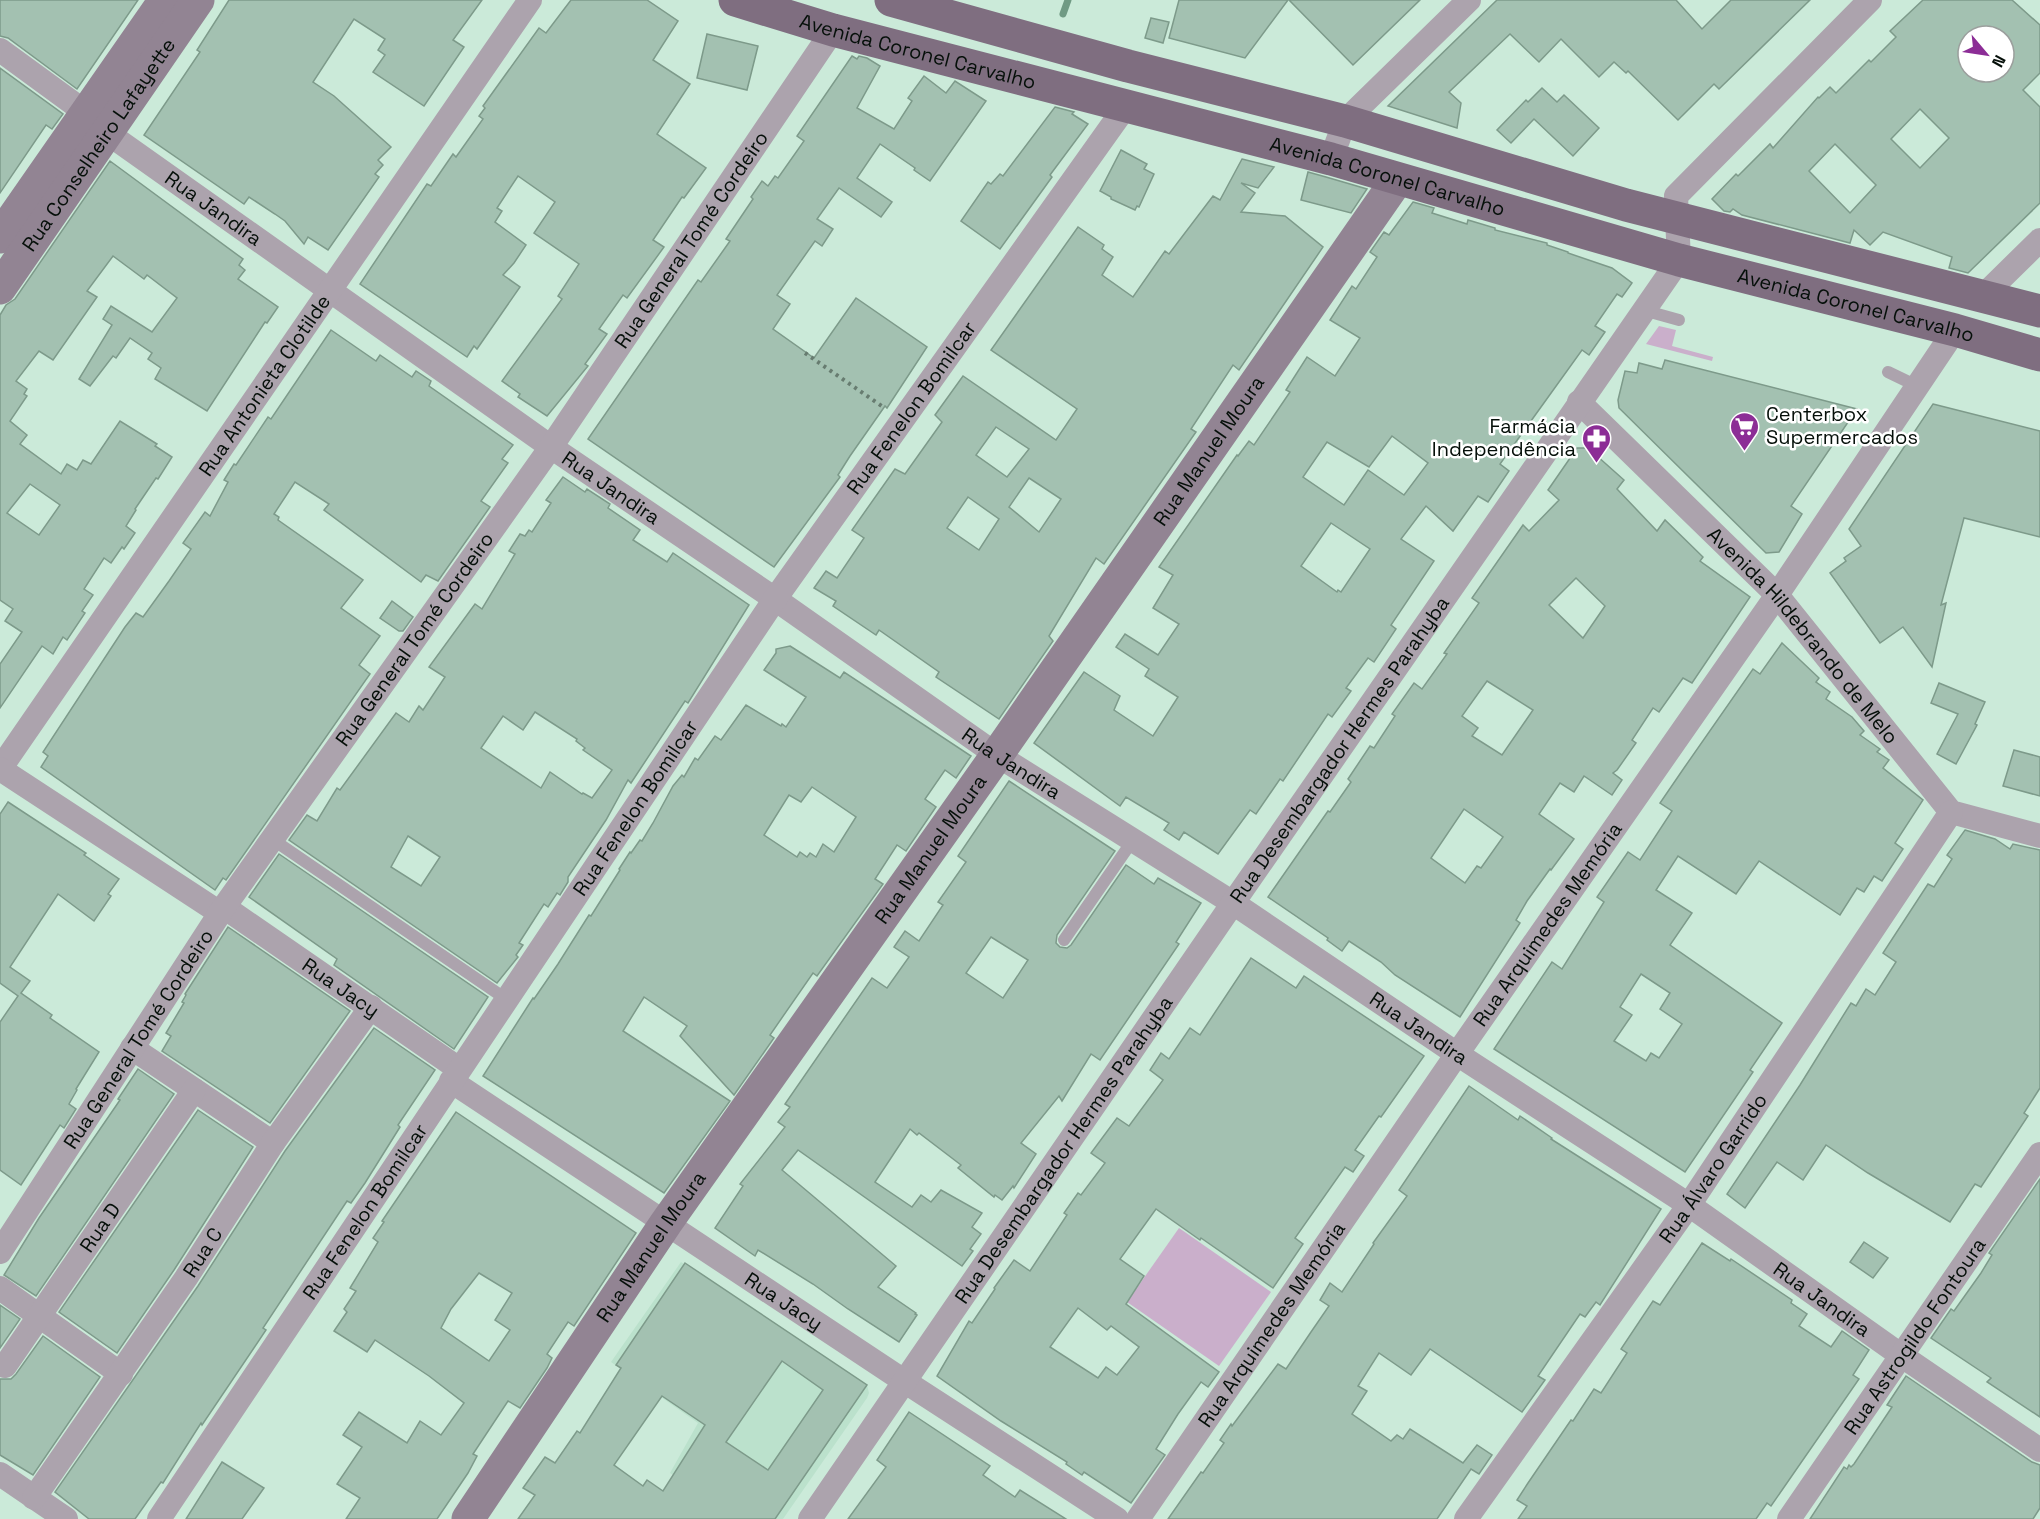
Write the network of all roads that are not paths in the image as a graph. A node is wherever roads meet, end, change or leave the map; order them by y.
1 (165, 0) edge
2 (198, 0) edge
3 (530, 0) edge
4 (735, 0) edge
5 (891, 0) edge
6 (1469, 0) edge
7 (1870, 0) edge
8 (927, 6) edge
9 (833, 30) junction
10 (0, 50) edge
11 (1120, 105) junction
12 (1345, 121) junction
13 (95, 122) junction
14 (1331, 159) junction
15 (1397, 180) junction
16 (1677, 219) junction
17 (0, 237) edge
18 (2040, 240) edge
19 (1679, 260) junction
20 (0, 288) edge
21 (329, 290) junction
22 (1982, 297) junction
23 (1643, 310) junction
24 (2040, 311) edge
25 (1679, 320) dead end
26 (1954, 330) junction
27 (2040, 355) edge
28 (1888, 372) dead end
29 (1917, 386) junction
30 (1579, 402) junction
31 (551, 447) junction
32 (1777, 595) junction
33 (775, 599) junction
34 (997, 755) junction
35 (0, 769) edge
36 (1951, 812) junction
37 (2040, 836) edge
38 (272, 839) junction
39 (1133, 840) junction
40 (1233, 903) junction
41 (222, 910) junction
42 (1064, 940) dead end
43 (506, 999) junction
44 (371, 1007) junction
45 (132, 1048) junction
46 (1457, 1054) junction
47 (455, 1075) junction
48 (195, 1090) junction
49 (273, 1143) junction
50 (2040, 1154) edge
51 (1689, 1205) junction
52 (666, 1223) junction
53 (0, 1252) edge
54 (0, 1288) edge
55 (40, 1316) junction
56 (1902, 1356) junction
57 (5, 1366) dead end
58 (121, 1374) junction
59 (904, 1381) junction
60 (2040, 1450) edge
61 (0, 1474) edge
62 (34, 1498) junction
63 (66, 1519) edge
64 (159, 1519) edge
65 (468, 1519) edge
66 (810, 1519) edge
67 (1117, 1519) edge
68 (1138, 1519) edge
69 (1466, 1519) edge
70 (1789, 1519) edge

1 - 13 street, Rua Conselheiro Lafayette
2 - 13 street, Rua Conselheiro Lafayette
3 - 21 street, Rua Antonieta Clotilde
4 - 9 main road, Avenida Coronel Carvalho
5 - 8 main road, Avenida Coronel Carvalho
6 - 12 street
7 - 16 street
8 - 12 main road, Avenida Coronel Carvalho
9 - 11 main road, Avenida Coronel Carvalho
9 - 31 street, Rua General Tomé Cordeiro
10 - 13 street, Rua Jandira
11 - 14 main road, Avenida Coronel Carvalho
11 - 33 street, Rua Fenelon Bomilcar
12 - 14 street
12 - 16 main road, Avenida Coronel Carvalho
13 - 17 street, Rua Conselheiro Lafayette
13 - 20 street, Rua Conselheiro Lafayette
13 - 21 street, Rua Jandira
14 - 15 main road, Avenida Coronel Carvalho
15 - 19 main road, Avenida Coronel Carvalho
15 - 34 street, Rua Manuel Moura
16 - 19 street
16 - 22 main road, Avenida Coronel Carvalho
18 - 22 street
19 - 23 street, Rua Desembargador Hermes Parahyba
19 - 26 main road, Avenida Coronel Carvalho
21 - 31 street, Rua Jandira
21 - 35 street, Rua Antonieta Clotilde
22 - 24 main road, Avenida Coronel Carvalho
23 - 25 lane
23 - 30 street, Rua Desembargador Hermes Parahyba
26 - 27 main road, Avenida Coronel Carvalho
26 - 29 street, Rua Arquimedes Memória
28 - 29 lane
29 - 32 street, Rua Arquimedes Memória
30 - 32 street, Avenida Hildebrando de Melo
30 - 40 street, Rua Desembargador Hermes Parahyba
31 - 33 street, Rua Jandira
31 - 38 street, Rua General Tomé Cordeiro
32 - 36 street, Avenida Hildebrando de Melo
32 - 46 street, Rua Arquimedes Memória
33 - 34 street, Rua Jandira
33 - 43 street, Rua Fenelon Bomilcar
34 - 39 street, Rua Jandira
34 - 52 street, Rua Manuel Moura
35 - 41 street, Rua Jacy
36 - 37 street
36 - 51 street, Rua Álvaro Garrido
38 - 41 street, Rua General Tomé Cordeiro
38 - 43 lane
39 - 40 street, Rua Jandira
39 - 42 lane
40 - 46 street, Rua Jandira
40 - 59 street, Rua Desembargador Hermes Parahyba
41 - 44 street, Rua Jacy
41 - 45 street, Rua General Tomé Cordeiro
43 - 47 street, Rua Fenelon Bomilcar
44 - 47 street, Rua Jacy
44 - 49 street, Rua C
45 - 48 street
45 - 53 street, Rua General Tomé Cordeiro
46 - 51 street, Rua Jandira
46 - 68 street, Rua Arquimedes Memória
47 - 52 street, Rua Jacy
47 - 64 street, Rua Fenelon Bomilcar
48 - 49 street
48 - 55 street, Rua D
49 - 58 street, Rua C
50 - 56 street, Rua Astrogildo Fontoura
51 - 56 street, Rua Jandira
51 - 69 street, Rua Álvaro Garrido
52 - 59 street, Rua Jacy
52 - 65 street, Rua Manuel Moura
54 - 55 street
55 - 57 street, Rua D
55 - 58 street
56 - 60 street, Rua Jandira
56 - 70 street, Rua Astrogildo Fontoura
58 - 62 street, Rua C
59 - 66 street, Rua Desembargador Hermes Parahyba
59 - 67 street, Rua Jacy
61 - 62 street
62 - 63 street

